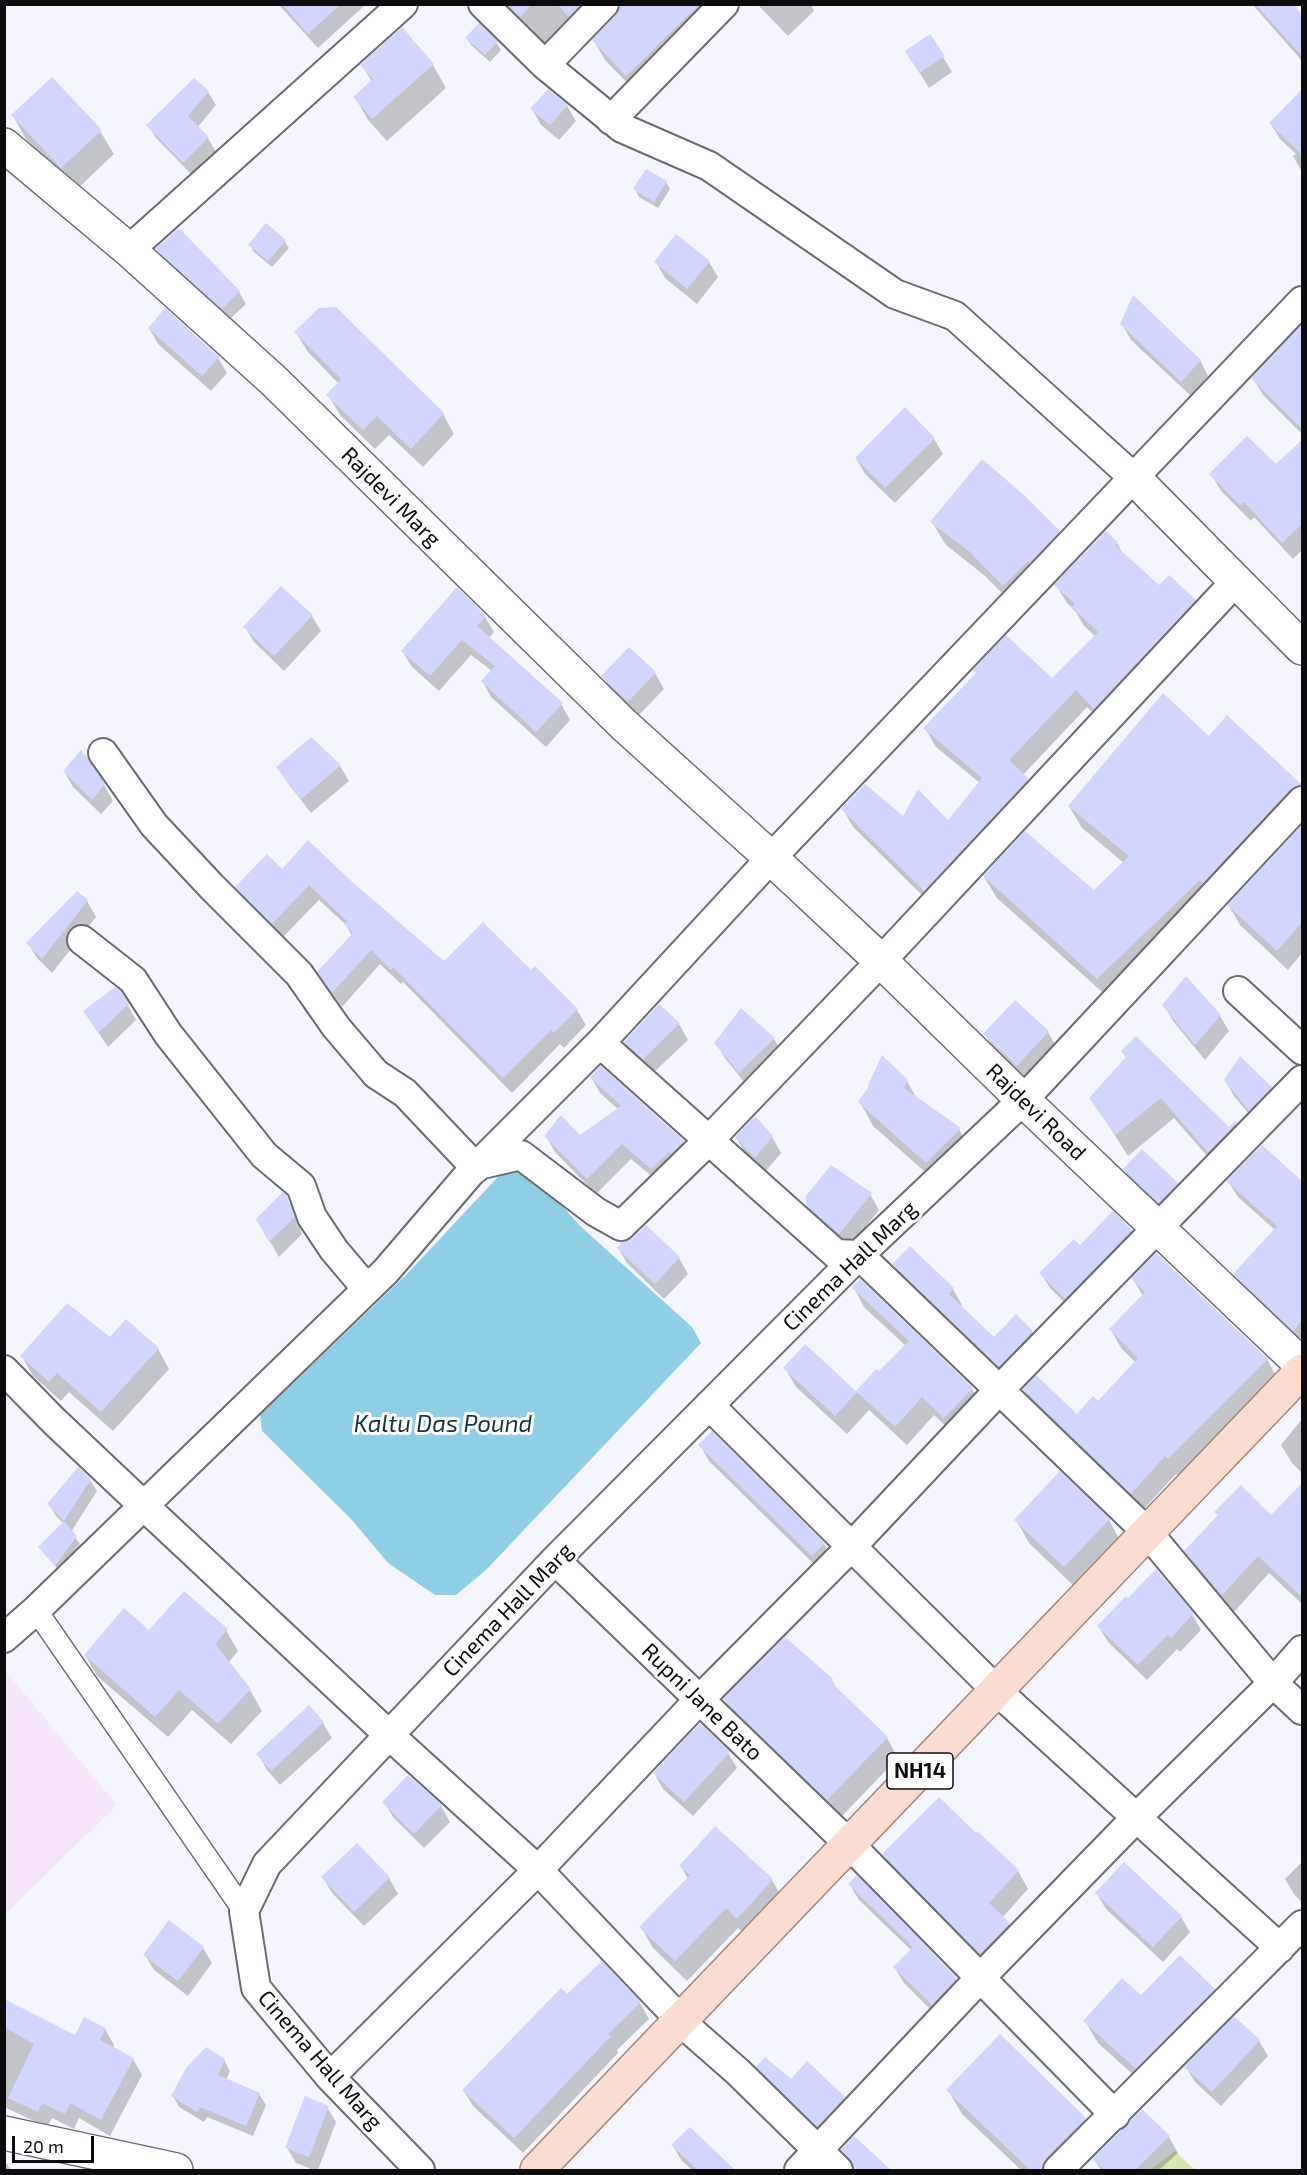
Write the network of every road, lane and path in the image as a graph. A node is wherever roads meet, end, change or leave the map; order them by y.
1 (403, 4) edge
2 (483, 4) edge
3 (604, 4) edge
4 (724, 4) edge
5 (545, 64) junction
6 (611, 120) junction
7 (4, 145) edge
8 (129, 250) junction
9 (1302, 300) edge
10 (1133, 477) junction
11 (1236, 581) junction
12 (1302, 648) edge
13 (103, 753) dead end
14 (1302, 801) edge
15 (771, 858) junction
16 (82, 940) dead end
17 (881, 961) junction
18 (1238, 991) dead end
19 (600, 1043) junction
20 (1302, 1050) edge
21 (1302, 1080) edge
22 (1023, 1100) junction
23 (710, 1140) junction
24 (477, 1166) junction
25 (1158, 1227) junction
26 (859, 1255) junction
27 (367, 1289) junction
28 (1302, 1365) edge
29 (4, 1370) edge
30 (1302, 1371) edge
31 (1000, 1389) junction
32 (709, 1405) junction
33 (143, 1505) junction
34 (1148, 1533) junction
35 (852, 1546) junction
36 (555, 1560) junction
37 (36, 1610) junction
38 (4, 1638) edge
39 (1302, 1650) edge
40 (1273, 1683) junction
41 (997, 1690) junction
42 (699, 1700) junction
43 (1302, 1710) edge
44 (389, 1735) junction
45 (1137, 1817) junction
46 (850, 1845) junction
47 (538, 1870) junction
48 (244, 1911) junction
49 (1302, 1925) edge
50 (1280, 1947) junction
51 (981, 1977) junction
52 (681, 2021) junction
53 (330, 2077) junction
54 (1115, 2115) junction
55 (4, 2133) edge
56 (818, 2164) edge
57 (176, 2170) edge
58 (420, 2170) edge
59 (537, 2170) edge
60 (1058, 2170) edge

1 - 8 street
2 - 5 street
3 - 5 street
4 - 6 street
5 - 6 street
6 - 10 street
7 - 8 main road, Rajdevi Marg
8 - 15 main road, Rajdevi Marg
9 - 10 street
10 - 11 main road
10 - 15 street
11 - 12 main road
11 - 17 street
13 - 24 street
14 - 22 street, Cinema Hall Marg
15 - 17 main road, Rajdevi Road
15 - 19 street
16 - 27 street
17 - 22 main road, Rajdevi Road
17 - 23 street
18 - 20 street
19 - 23 street
19 - 24 street
21 - 25 street
22 - 25 main road, Rajdevi Road
22 - 26 street, Cinema Hall Marg
23 - 24 street
23 - 26 street
24 - 27 street
25 - 28 main road, Rajdevi Road
25 - 31 street
26 - 31 street
26 - 32 street, Cinema Hall Marg
27 - 33 street
29 - 33 street
30 - 34 main road, NH14
31 - 34 street
31 - 35 street
32 - 35 street
32 - 36 street, Cinema Hall Marg
33 - 37 street
33 - 44 street
34 - 40 street
34 - 41 main road, NH14
35 - 41 street
35 - 42 street
36 - 42 street, Rupni Jane Bato
36 - 44 street, Cinema Hall Marg
37 - 38 street
37 - 48 street
39 - 40 street
40 - 43 street
40 - 45 street
41 - 45 street
41 - 46 main road, NH14
42 - 46 street, Rupni Jane Bato
42 - 47 street
44 - 47 street
44 - 48 street, Cinema Hall Marg
45 - 50 street
45 - 51 street
46 - 51 street, Rupni Jane Bato
46 - 52 main road, NH14
47 - 52 street
47 - 53 street
48 - 53 street, Cinema Hall Marg
49 - 50 street
50 - 54 street
51 - 54 street, Rupni Jane Bato
51 - 56 street
52 - 56 street
52 - 59 main road, NH14
53 - 58 street, Cinema Hall Marg
54 - 60 street
55 - 57 main road

